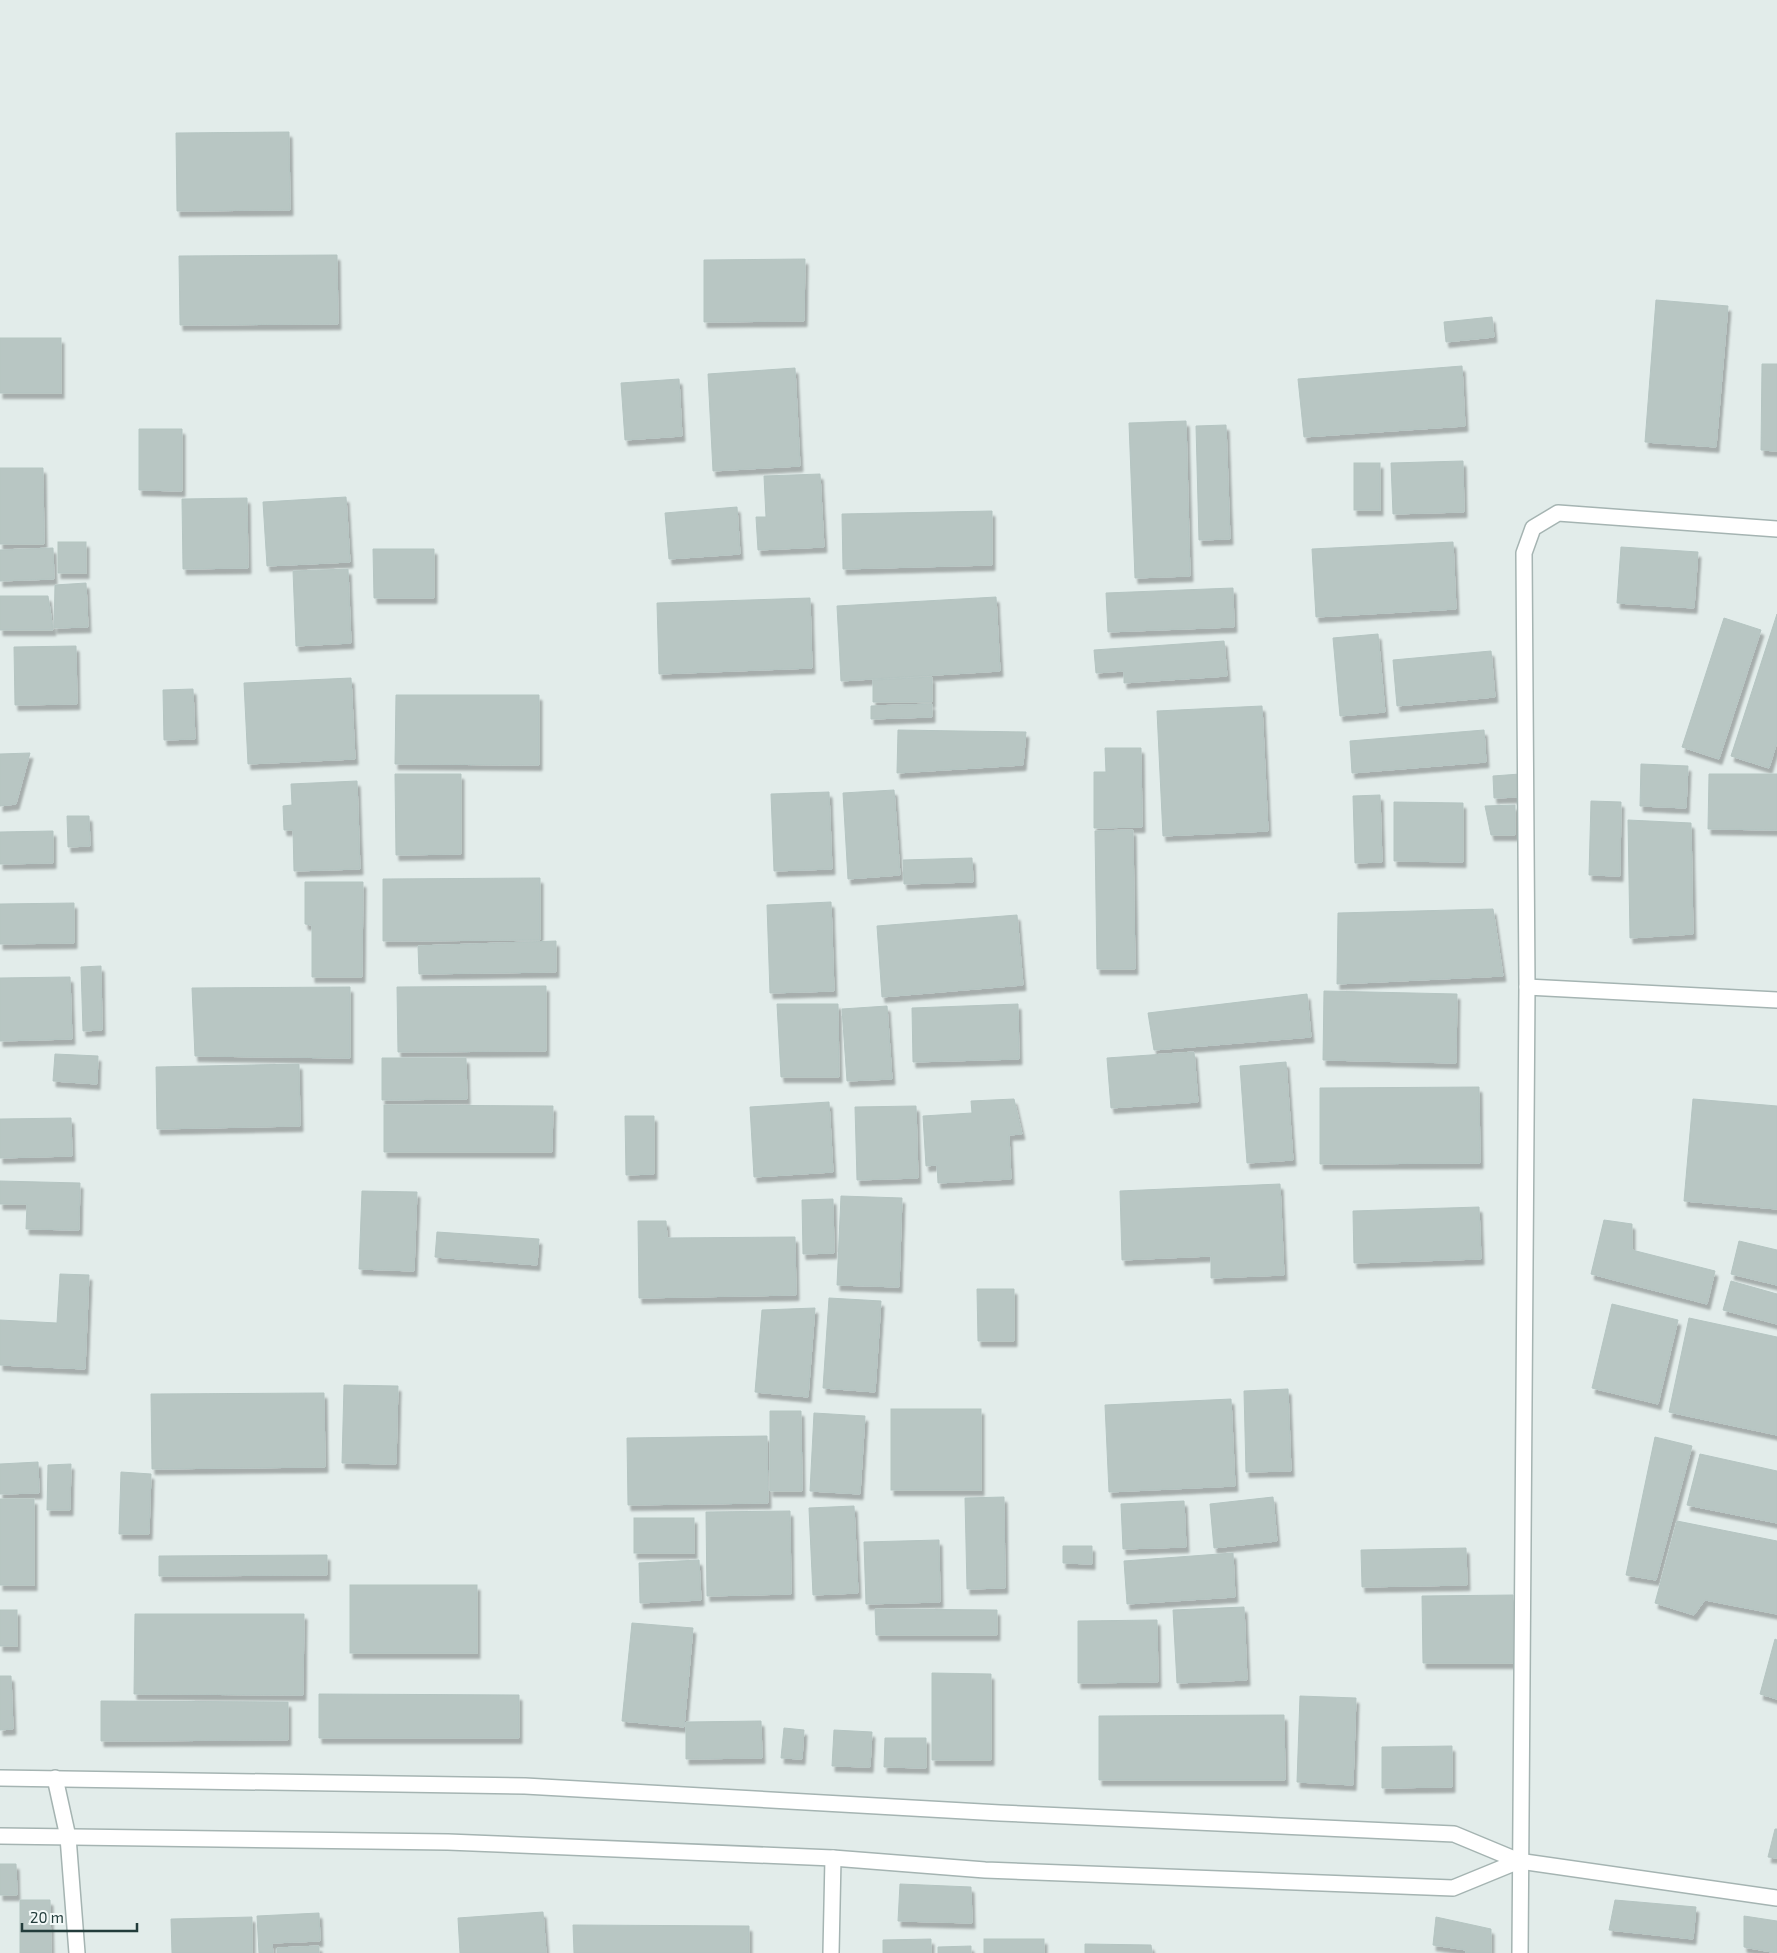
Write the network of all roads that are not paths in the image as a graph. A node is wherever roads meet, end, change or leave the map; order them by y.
1 (1777, 529) edge
2 (1527, 986) junction
3 (1777, 1000) edge
4 (0, 1778) edge
5 (55, 1778) junction
6 (0, 1836) edge
7 (68, 1837) junction
8 (833, 1858) junction
9 (1519, 1862) junction
10 (1777, 1898) edge
11 (76, 1953) edge
12 (832, 1953) edge
13 (1520, 1953) edge

1 - 2 street
2 - 3 street
2 - 9 street
4 - 5 street
5 - 7 street
5 - 9 street
6 - 7 street
7 - 8 street
7 - 11 street
8 - 9 street
8 - 12 street
9 - 10 street
9 - 13 street

